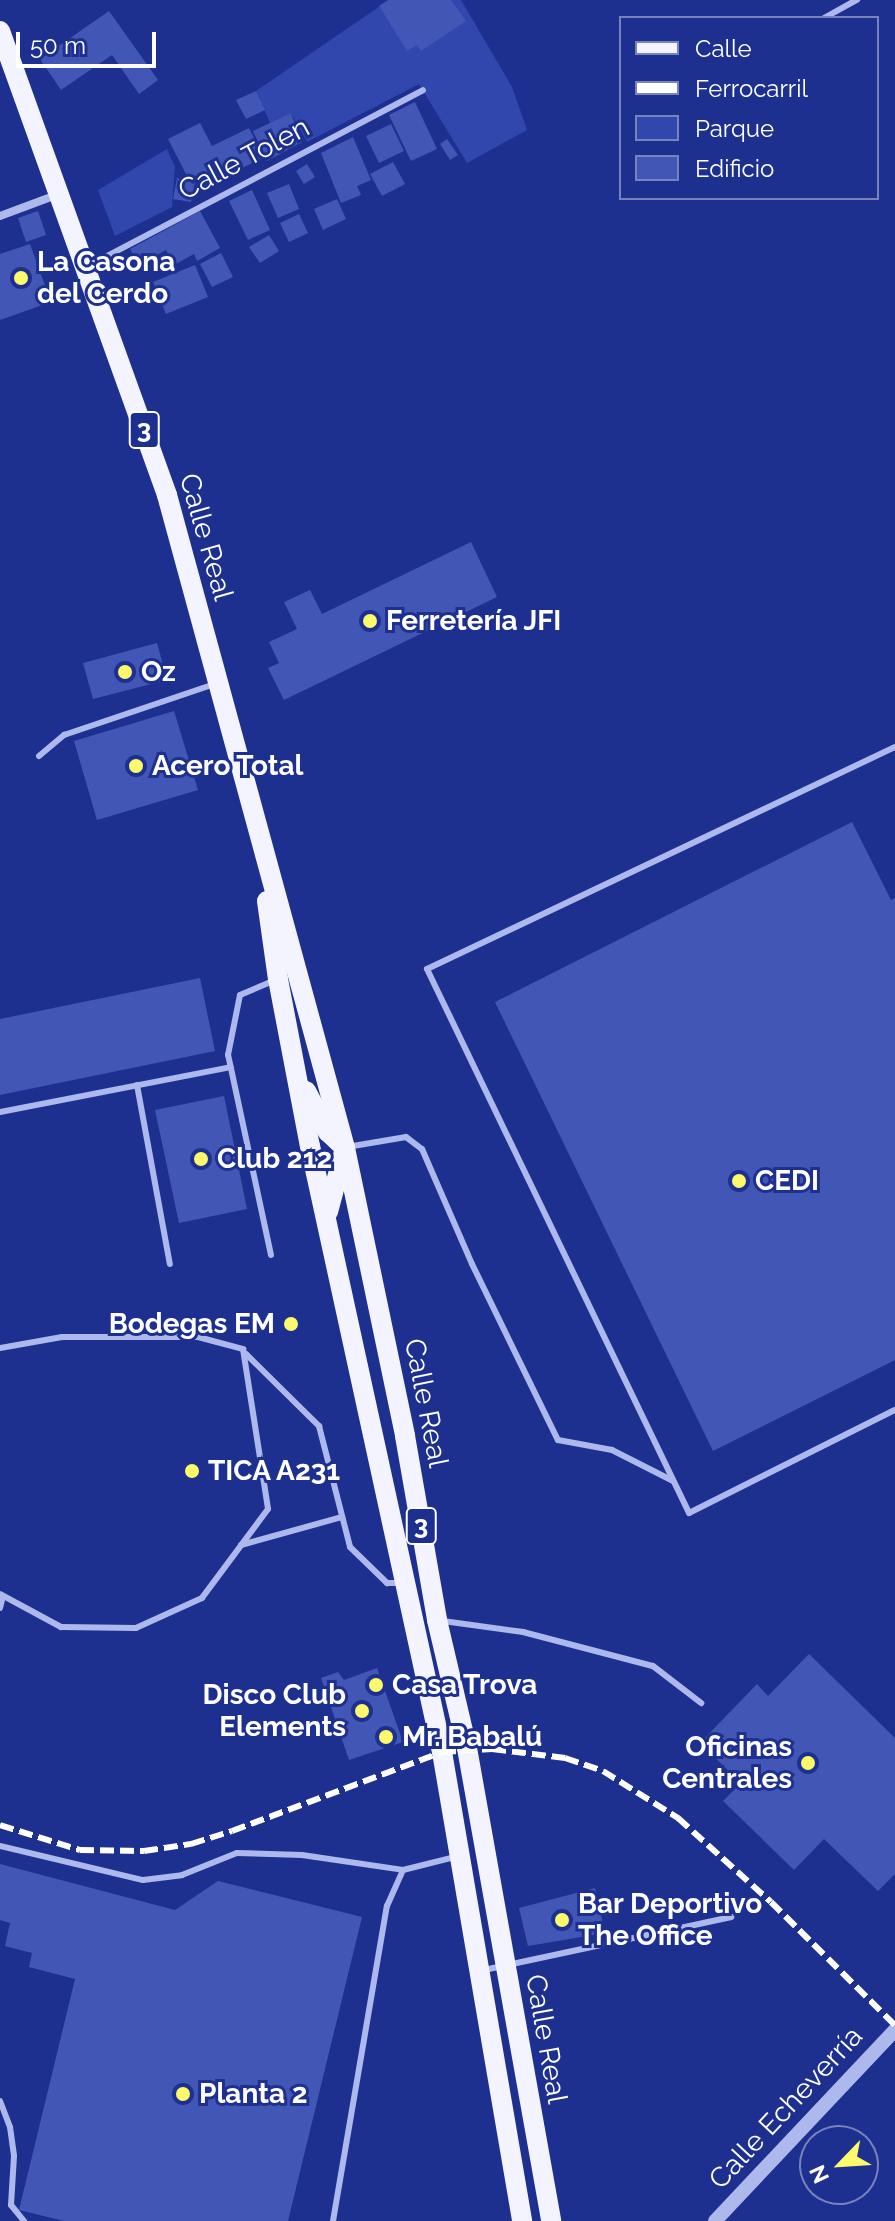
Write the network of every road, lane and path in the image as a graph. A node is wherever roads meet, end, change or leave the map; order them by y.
1 (857, 0) edge
2 (828, 16) edge
3 (0, 31) edge
4 (423, 90) dead end
5 (59, 194) junction
6 (0, 216) edge
7 (86, 267) junction
8 (219, 683) junction
9 (895, 747) edge
10 (39, 756) dead end
11 (259, 838) junction
12 (278, 979) junction
13 (231, 1067) junction
14 (296, 1072) junction
15 (137, 1085) junction
16 (0, 1112) edge
17 (345, 1148) junction
18 (326, 1224) junction
19 (271, 1255) dead end
20 (170, 1264) dead end
21 (0, 1348) edge
22 (246, 1354) junction
23 (895, 1410) edge
24 (673, 1481) junction
25 (342, 1517) junction
26 (241, 1545) junction
27 (403, 1583) junction
28 (2, 1595) edge
29 (0, 1608) edge
30 (437, 1620) junction
31 (701, 1703) dead end
32 (0, 1846) edge
33 (459, 1856) junction
34 (403, 1870) junction
35 (731, 1917) dead end
36 (505, 1967) junction
37 (478, 1971) junction
38 (895, 2030) edge
39 (0, 2101) edge
40 (24, 2221) edge
41 (333, 2221) edge
42 (522, 2221) edge
43 (534, 2221) edge
44 (551, 2221) edge
45 (715, 2221) edge

1 - 2 lane
3 - 5 main road, Calle Real / 3
4 - 7 lane, Calle Tolen
5 - 6 street
5 - 7 main road, Calle Real / 3
7 - 8 main road, Calle Real / 3
8 - 10 lane
8 - 11 main road, Calle Real / 3
9 - 24 lane
11 - 12 main road, Calle Real / 3
11 - 17 main road, Calle Real / 3
12 - 13 lane
12 - 14 main road, Calle Real / 3
13 - 15 lane
13 - 19 lane
14 - 17 main road
14 - 18 main road, Calle Real / 3
15 - 16 lane
15 - 20 lane
17 - 18 main road
17 - 24 lane
17 - 30 main road, Calle Real / 3
18 - 27 main road, Calle Real / 3
21 - 22 lane
22 - 25 lane
22 - 26 lane
23 - 24 lane
25 - 26 lane
25 - 27 lane
26 - 28 lane
27 - 33 main road, Calle Real / 3
28 - 29 lane
30 - 31 lane
30 - 36 main road, Calle Real / 3
32 - 34 lane
33 - 34 lane
33 - 37 main road, Calle Real / 3
34 - 41 lane
35 - 36 lane
36 - 37 lane
36 - 44 main road, Calle Real / 3
37 - 42 main road, Calle Real / 3
37 - 43 main road
38 - 45 street, Calle Echeverría
39 - 40 lane

